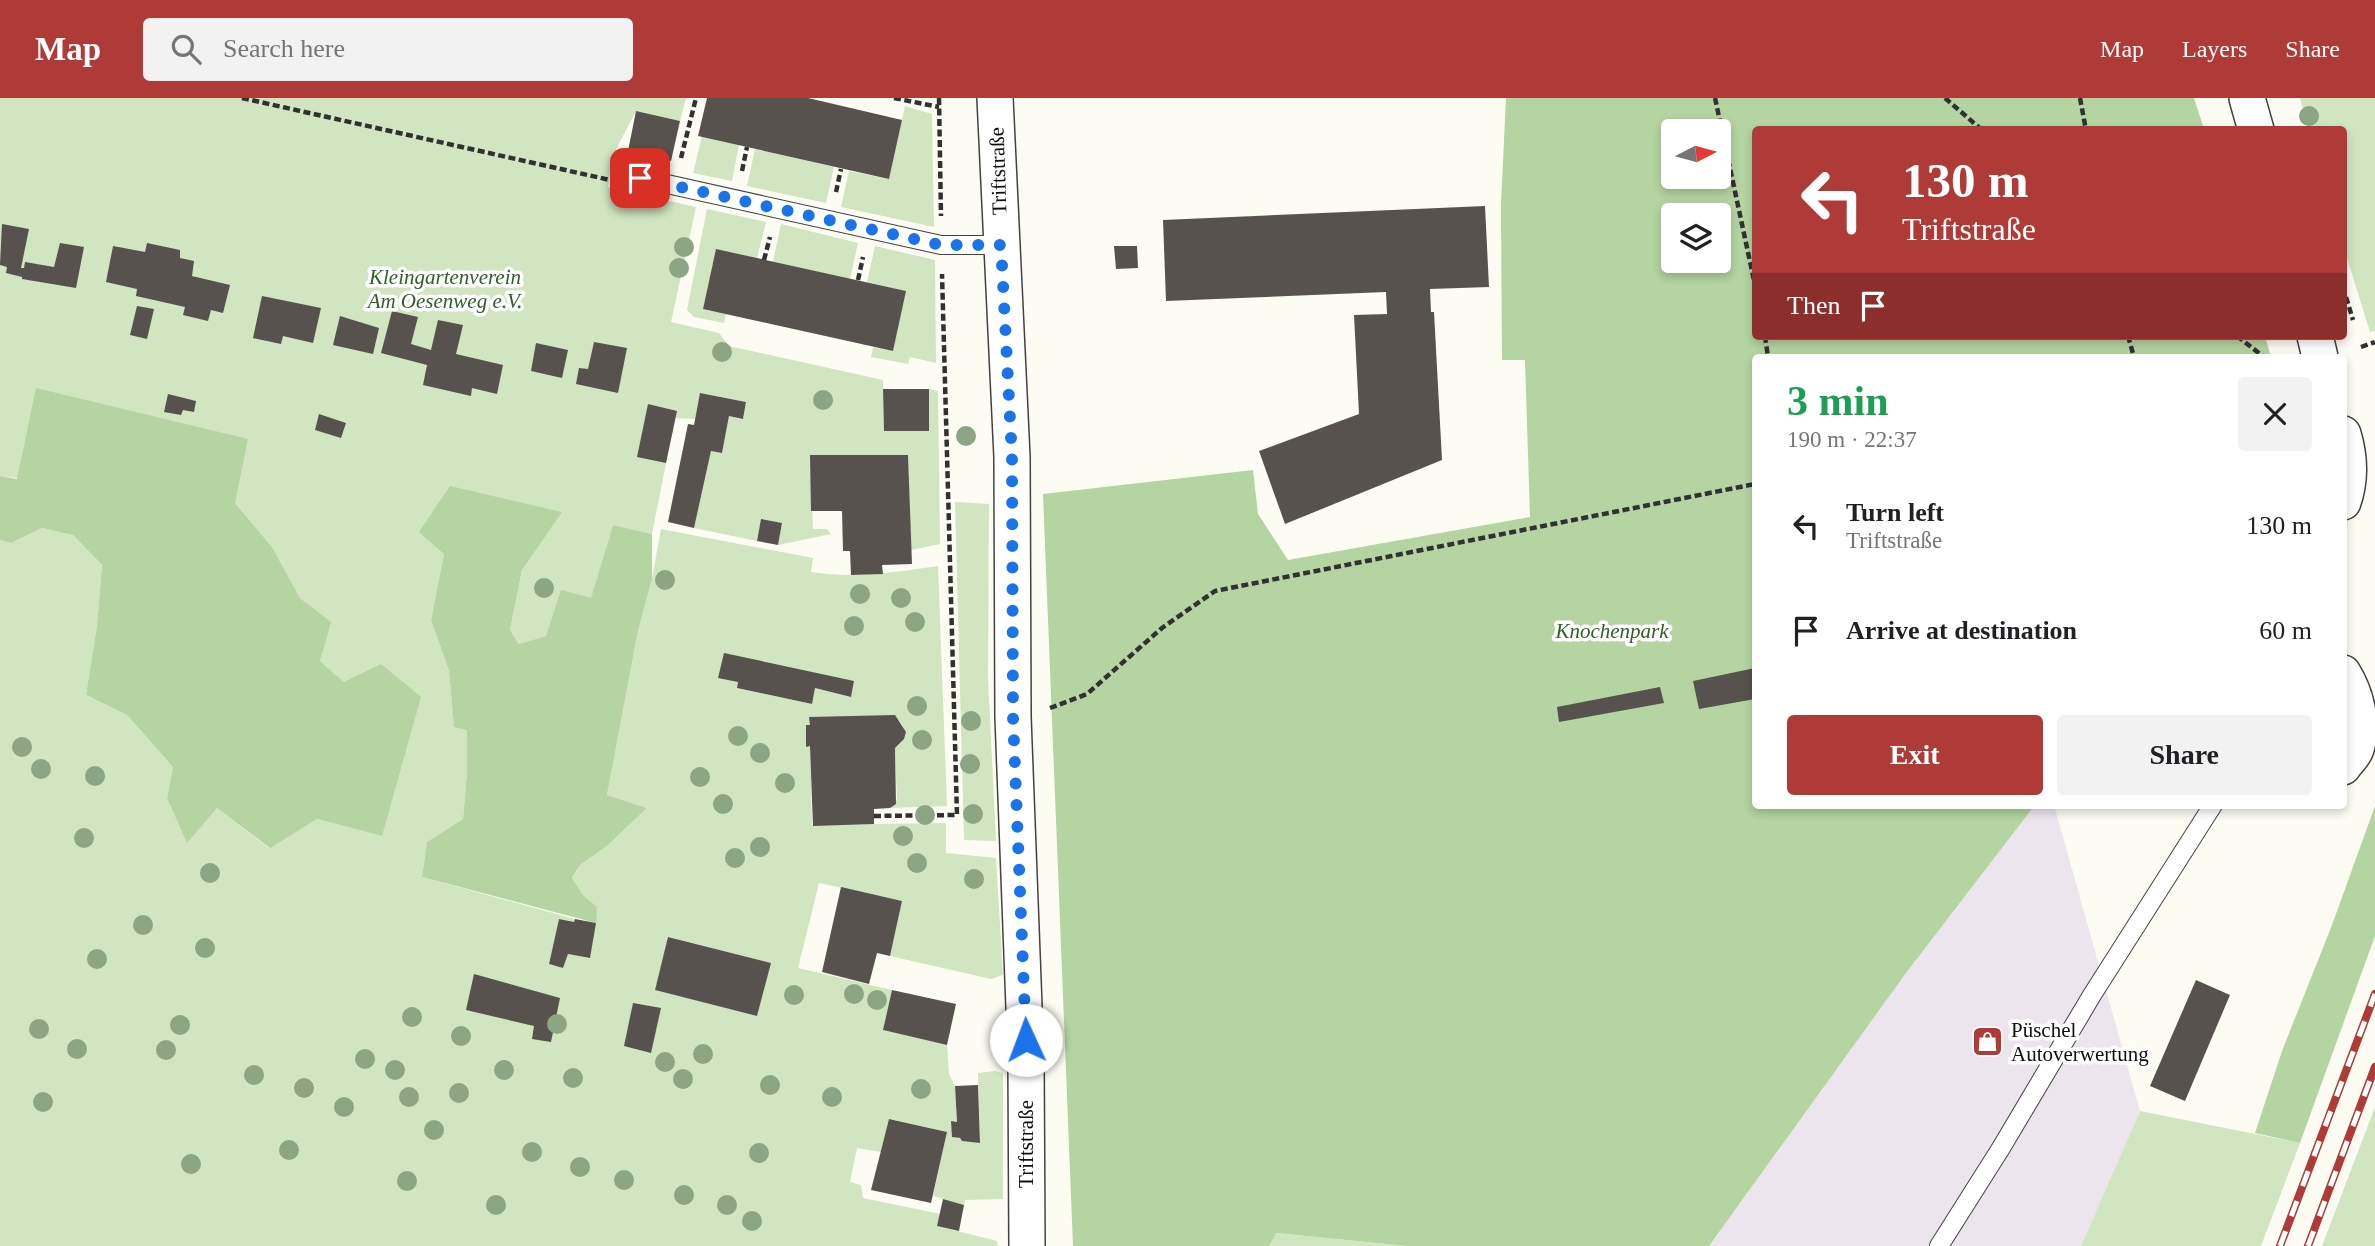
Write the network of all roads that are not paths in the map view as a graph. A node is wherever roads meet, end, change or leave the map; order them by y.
1 (995, 98) edge
2 (2247, 98) edge
3 (2255, 126) edge
4 (640, 178) road end
5 (1001, 245) junction
6 (2347, 446) edge
7 (2347, 492) edge
8 (2347, 679) edge
9 (2347, 762) edge
10 (2210, 809) edge
11 (1027, 1246) edge
12 (1939, 1246) edge

1 - 5 street, Triftstraße
2 - 3 street
4 - 5 lane, Triftstraße
5 - 11 street, Triftstraße
6 - 7 street
8 - 9 street
10 - 12 lane

